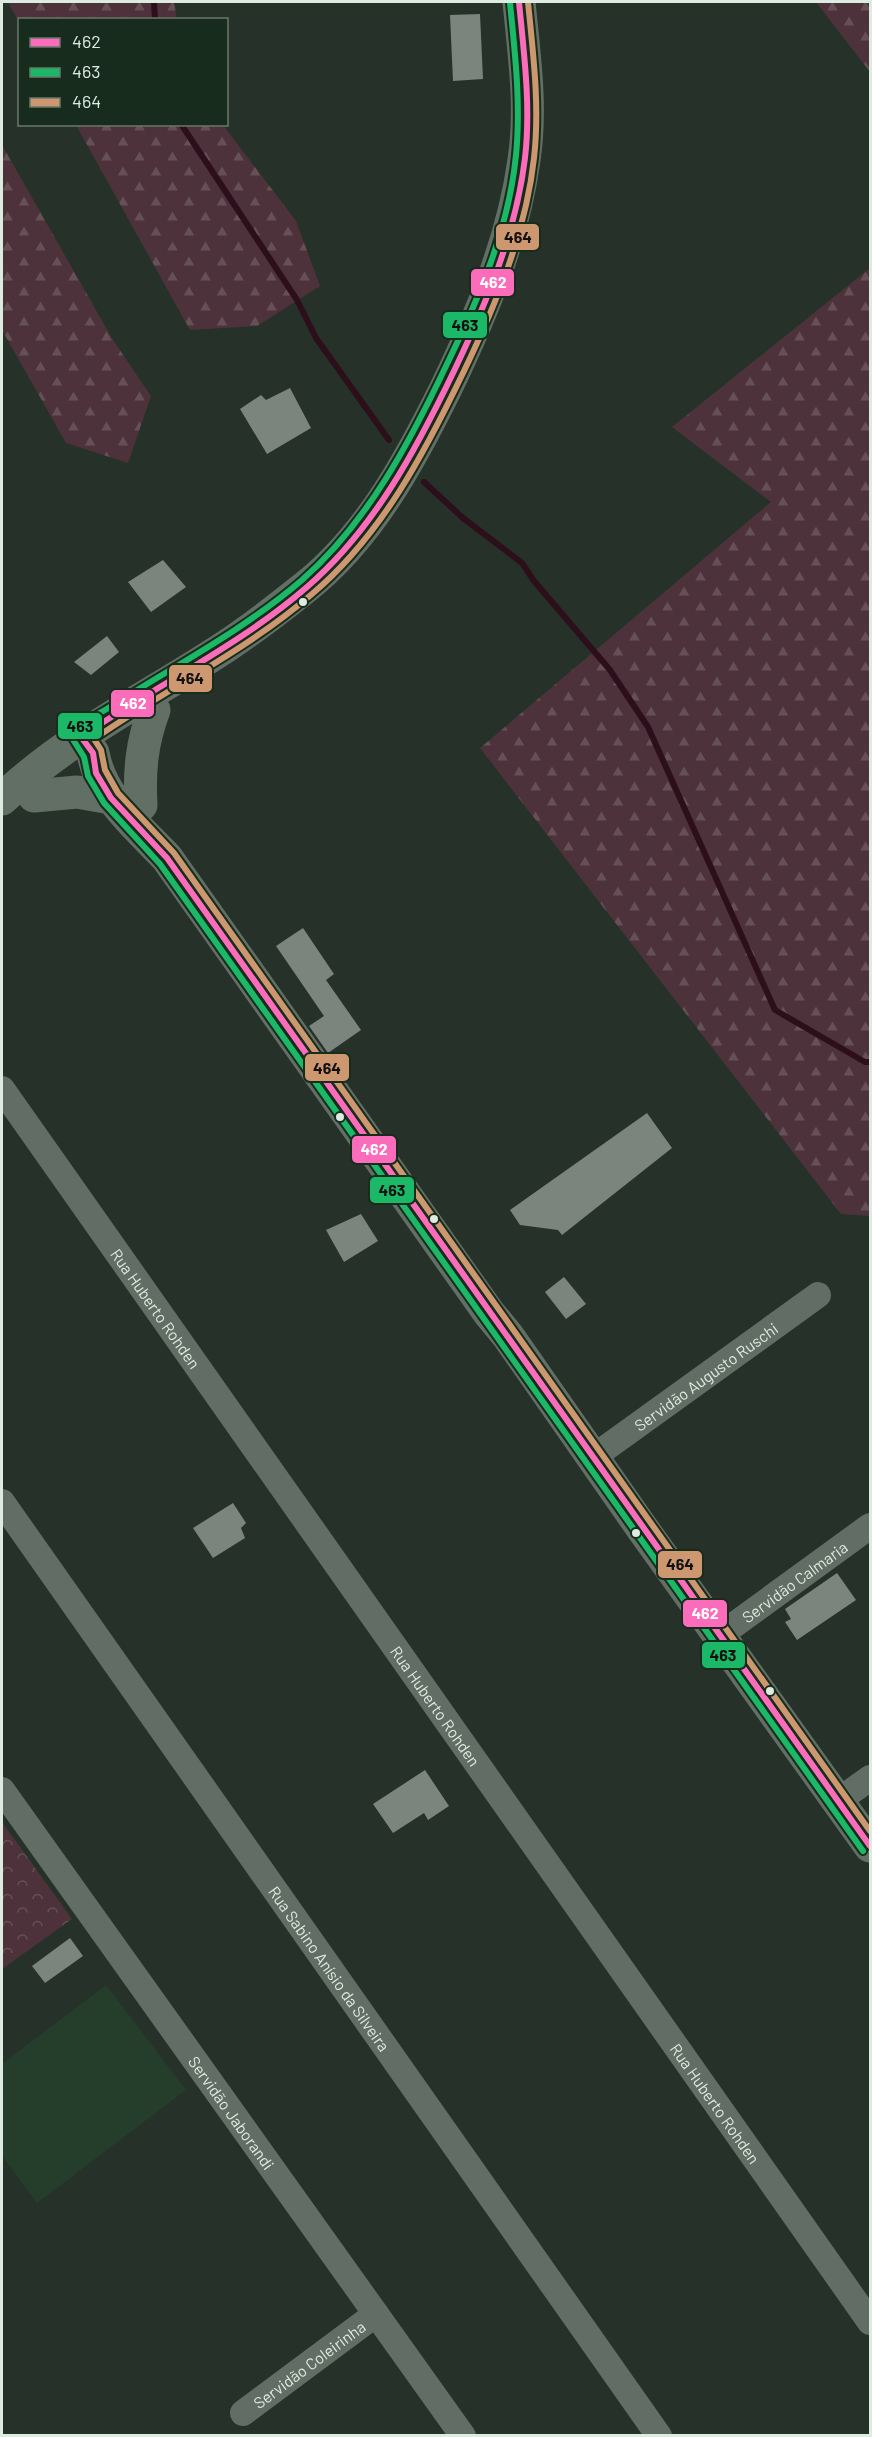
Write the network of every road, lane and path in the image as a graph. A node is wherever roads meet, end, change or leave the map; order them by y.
1 (519, 2) edge
2 (224, 647) junction
3 (154, 710) junction
4 (87, 745) junction
5 (34, 796) junction
6 (2, 800) edge
7 (126, 802) junction
8 (2, 814) edge
9 (2, 1089) edge
10 (818, 1295) dead end
11 (592, 1458) junction
12 (2, 1502) edge
13 (870, 1526) edge
14 (719, 1636) junction
15 (870, 1778) edge
16 (2, 1790) edge
17 (838, 1801) junction
18 (870, 1846) edge
19 (376, 2314) junction
20 (870, 2322) edge
21 (243, 2413) dead end
22 (463, 2436) edge
23 (659, 2436) edge

1 - 2 main road
2 - 3 main road
2 - 4 main road
3 - 4 main road
3 - 7 main road
4 - 5 main road
4 - 6 main road
4 - 7 main road
5 - 7 main road
5 - 8 main road
7 - 11 main road
9 - 20 street, Rua Huberto Rohden
10 - 11 street, Servidão Augusto Ruschi
11 - 14 main road
12 - 23 street, Rua Sabino Anísio da Silveira
13 - 14 street, Servidão Calmaria
14 - 17 main road
15 - 17 street
16 - 19 street, Servidão Jaborandi
17 - 18 main road
19 - 21 street, Servidão Coleirinha
19 - 22 street, Servidão Jaborandi

